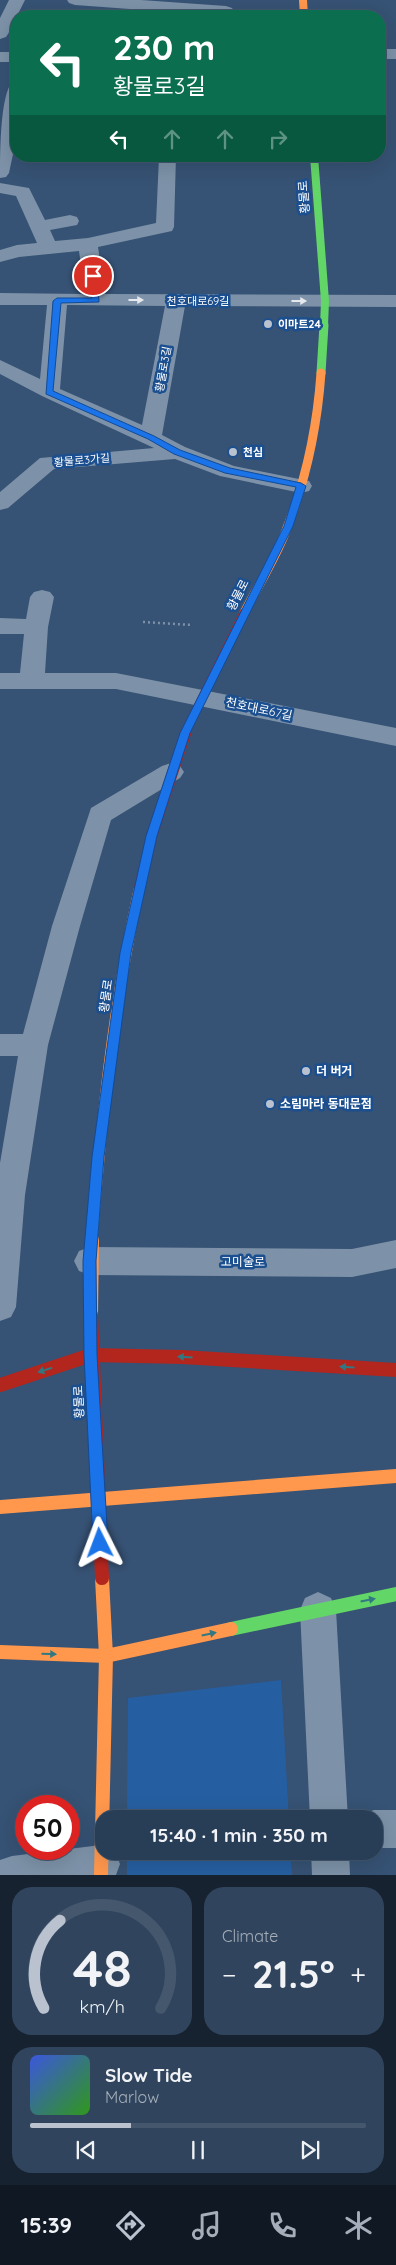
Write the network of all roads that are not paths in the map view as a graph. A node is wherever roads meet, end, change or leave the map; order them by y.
1 (74, 0) edge
2 (227, 9) edge
3 (10, 13) edge
4 (0, 34) edge
5 (10, 106) edge
6 (4, 124) edge
7 (4, 149) edge
8 (168, 162) edge
9 (314, 162) edge
10 (0, 174) edge
11 (0, 188) edge
12 (70, 221) dead end
13 (39, 227) junction
14 (88, 244) junction
15 (49, 248) junction
16 (0, 256) edge
17 (96, 300) junction
18 (176, 300) junction
19 (57, 301) junction
20 (325, 301) junction
21 (396, 301) edge
22 (1, 302) edge
23 (4, 372) edge
24 (49, 392) junction
25 (151, 438) junction
26 (177, 452) junction
27 (301, 486) junction
28 (0, 503) edge
29 (42, 597) dead end
30 (0, 626) edge
31 (36, 627) junction
32 (32, 680) junction
33 (0, 681) edge
34 (202, 698) junction
35 (396, 738) edge
36 (171, 772) junction
37 (0, 1045) edge
38 (34, 1045) junction
39 (5, 1195) edge
40 (396, 1254) edge
41 (90, 1261) junction
42 (0, 1307) edge
43 (91, 1355) junction
44 (396, 1370) edge
45 (0, 1385) edge
46 (396, 1476) edge
47 (0, 1507) edge
48 (396, 1594) edge
49 (318, 1610) junction
50 (0, 1652) edge
51 (106, 1656) junction
52 (329, 1810) edge
53 (383, 1829) edge
54 (396, 1829) edge
55 (330, 1860) edge
56 (101, 1869) edge
57 (12, 1875) edge
58 (331, 1875) edge

1 - 2 street
3 - 4 street
5 - 6 street
6 - 7 street
7 - 10 street
8 - 14 street
9 - 20 street, 황물로
11 - 13 street
12 - 13 street
13 - 15 street
14 - 15 street
14 - 17 street
15 - 16 street
17 -> 18 street, 천호대로69길
17 - 19 street, 천호대로69길
18 -> 20 street, 천호대로69길
18 - 25 street, 황물로3길
19 - 22 street, 천호대로69길
19 - 24 street
20 - 21 street, 천호대로69길
20 - 27 street, 황물로
23 - 24 street
24 - 25 street
25 - 26 street
26 - 27 street
26 - 28 street, 황물로3가길
27 - 34 street, 황물로
29 - 31 street
30 - 31 street
31 - 32 street
32 - 33 street, 천호대로67길
32 - 34 street, 천호대로67길
34 - 35 street, 천호대로67길
34 - 36 street, 황물로
36 - 38 street
36 - 41 street, 황물로
37 - 38 street
38 - 39 street
39 - 42 street
40 - 41 street, 고미술로
41 - 43 street, 황물로
44 -> 43 street
43 -> 45 street
43 - 51 street, 황물로
46 - 47 street, bridge
49 -> 48 street
51 -> 49 street
49 - 52 street
50 -> 51 street
51 - 56 street, 황물로
53 - 54 street
55 - 58 street
56 - 57 street

